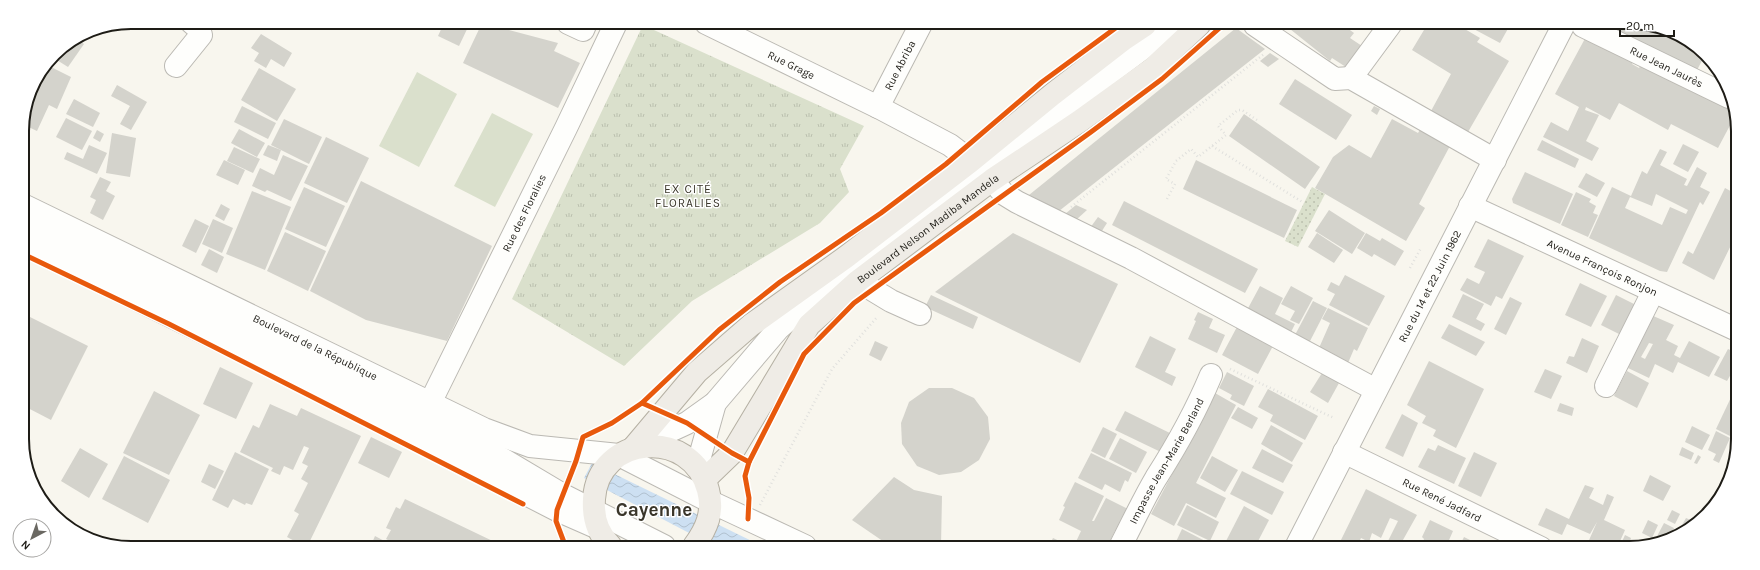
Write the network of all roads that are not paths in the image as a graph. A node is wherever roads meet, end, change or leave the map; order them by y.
1 (199, 29) edge
2 (613, 29) edge
3 (718, 29) edge
4 (918, 29) edge
5 (1138, 29) edge
6 (1169, 29) edge
7 (1195, 29) edge
8 (1262, 29) edge
9 (1387, 29) edge
10 (1561, 29) edge
11 (1589, 29) edge
12 (176, 66) dead end
13 (1351, 78) junction
14 (1724, 95) edge
15 (878, 107) junction
16 (971, 160) junction
17 (1495, 160) junction
18 (992, 180) junction
19 (1470, 206) junction
20 (29, 208) edge
21 (29, 227) edge
22 (29, 246) edge
23 (858, 281) junction
24 (1654, 292) junction
25 (920, 314) dead end
26 (1731, 327) edge
27 (1211, 375) road end
28 (1606, 386) dead end
29 (1376, 390) junction
30 (430, 403) junction
31 (715, 403) junction
32 (530, 446) junction
33 (489, 451) junction
34 (1344, 452) junction
35 (620, 456) junction
36 (701, 473) junction
37 (711, 508) junction
38 (594, 519) edge
39 (608, 541) edge
40 (651, 541) edge
41 (698, 541) edge
42 (793, 541) edge
43 (1123, 541) edge
44 (1299, 541) edge
45 (1527, 541) edge

1 - 12 street
2 - 30 street, Rue des Floralies
3 - 15 street, Rue Grage
4 - 15 street, Rue Abriba
5 - 16 main road
6 - 31 street
7 - 18 main road, Boulevard Nelson Madiba Mandela
8 - 13 street
9 - 13 street
10 - 17 street, Rue du 14 et 22 Juin 1962
11 - 14 street, Rue Jean Jaurès
13 - 17 street
15 - 16 street, Rue Grage
16 - 35 main road
17 - 19 street, Rue du 14 et 22 Juin 1962
18 - 23 main road, Boulevard Nelson Madiba Mandela
18 - 29 street
19 - 24 street, Avenue François Ronjon
19 - 29 street, Rue du 14 et 22 Juin 1962
20 - 30 street, Boulevard de la République
21 - 33 street
22 - 38 street
23 - 25 street
23 - 36 main road, Boulevard Nelson Madiba Mandela
24 - 26 street, Avenue François Ronjon
24 - 28 street
27 - 43 street, Impasse Jean-Marie Berland
29 - 34 street, Rue du 14 et 22 Juin 1962
30 - 32 street, Boulevard de la République
31 - 35 street
31 - 36 street
32 - 33 street
32 - 35 street, Boulevard de la République
33 - 38 street
34 - 44 street, Rue du 14 et 22 Juin 1962
34 - 45 street, Rue René Jadfard
35 - 36 main road
35 - 37 street
35 - 38 main road
36 - 37 main road
37 - 41 main road
37 - 42 street
38 - 39 main road
38 - 40 street

